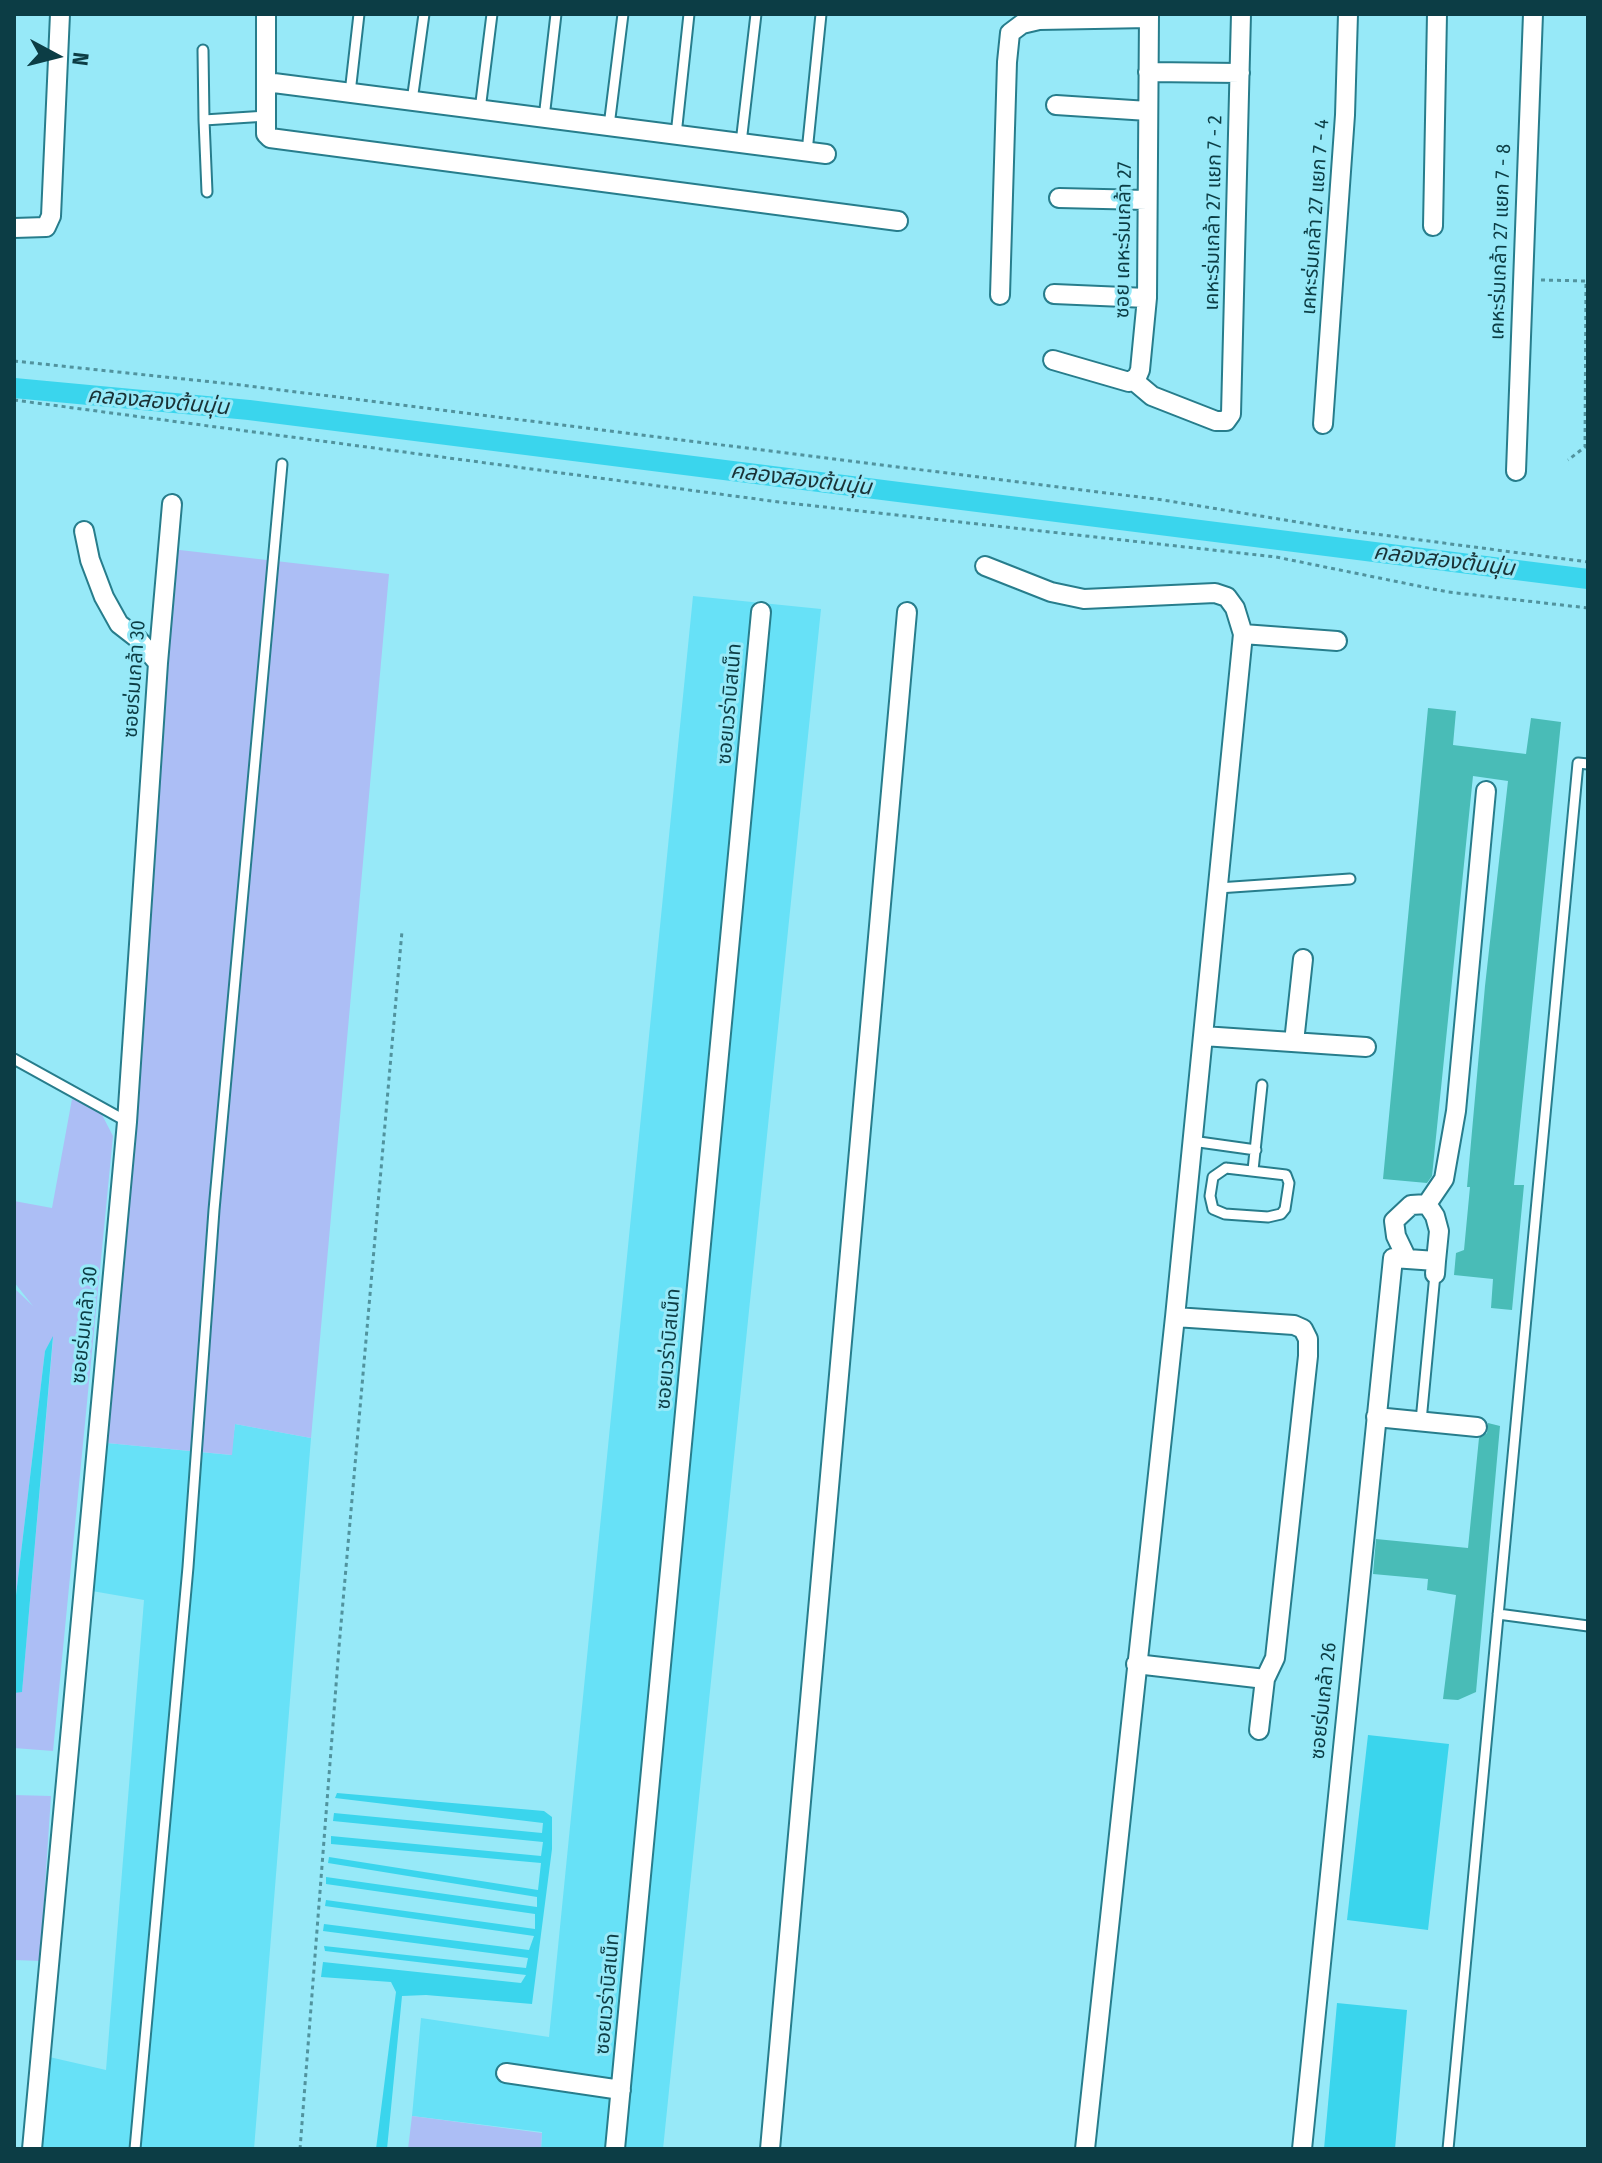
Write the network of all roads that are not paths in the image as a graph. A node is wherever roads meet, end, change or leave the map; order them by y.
1 (60, 14) edge
2 (266, 14) edge
3 (359, 14) edge
4 (424, 14) edge
5 (492, 14) edge
6 (556, 14) edge
7 (623, 14) edge
8 (689, 14) edge
9 (756, 14) edge
10 (821, 14) edge
11 (1241, 14) edge
12 (1348, 14) edge
13 (1437, 14) edge
14 (1533, 14) edge
15 (1149, 16) edge
16 (203, 50) dead end
17 (1148, 72) junction
18 (1240, 73) junction
19 (266, 82) junction
20 (350, 93) junction
21 (412, 101) junction
22 (1056, 105) dead end
23 (480, 110) junction
24 (1148, 111) junction
25 (267, 116) junction
26 (544, 118) junction
27 (204, 120) junction
28 (609, 126) junction
29 (676, 135) junction
30 (741, 143) junction
31 (817, 153) joint
32 (207, 192) dead end
33 (1059, 198) dead end
34 (1147, 200) junction
35 (898, 221) dead end
36 (1433, 226) dead end
37 (14, 228) edge
38 (1054, 294) dead end
39 (1000, 295) dead end
40 (1147, 298) junction
41 (1053, 360) dead end
42 (1133, 380) junction
43 (1323, 424) dead end
44 (282, 464) dead end
45 (1516, 471) dead end
46 (172, 504) dead end
47 (84, 531) dead end
48 (985, 566) dead end
49 (761, 612) dead end
50 (907, 612) dead end
51 (1243, 634) junction
52 (1337, 641) dead end
53 (158, 663) junction
54 (1588, 764) edge
55 (1486, 791) dead end
56 (1350, 879) dead end
57 (1218, 888) junction
58 (1303, 959) dead end
59 (1203, 1036) junction
60 (1294, 1042) junction
61 (1366, 1047) dead end
62 (14, 1059) edge
63 (1262, 1085) dead end
64 (127, 1122) junction
65 (1192, 1141) junction
66 (1256, 1150) junction
67 (1253, 1170) junction
68 (1427, 1204) junction
69 (1400, 1258) junction
70 (1435, 1268) junction
71 (1175, 1317) junction
72 (1376, 1417) junction
73 (1421, 1421) junction
74 (1477, 1427) dead end
75 (1498, 1614) junction
76 (1588, 1626) edge
77 (1136, 1664) junction
78 (1265, 1679) junction
79 (1259, 1730) dead end
80 (506, 2073) dead end
81 (621, 2090) junction
82 (32, 2149) edge
83 (135, 2149) edge
84 (615, 2149) edge
85 (770, 2149) edge
86 (1085, 2149) edge
87 (1302, 2149) edge
88 (1448, 2149) edge

1 - 37 street
2 - 19 street
3 - 20 lane
4 - 21 lane
5 - 23 lane
6 - 26 lane
7 - 28 lane
8 - 29 lane
9 - 30 lane
10 - 31 lane
11 - 18 street, เคหะร่มเกล้า 27 แยก 7 - 2
12 - 43 street, เคหะร่มเกล้า 27 แยก 7 - 4
13 - 36 street
14 - 45 street, เคหะร่มเกล้า 27 แยก 7 - 8
15 - 17 street, ซอย เคหะร่มเกล้า 27
15 - 39 street
16 - 27 lane
17 - 18 street
17 - 24 street, ซอย เคหะร่มเกล้า 27
18 - 42 street, เคหะร่มเกล้า 27 แยก 7 - 2
19 - 20 street
19 - 25 street
20 - 21 street
21 - 23 street
22 - 24 street
23 - 26 street
24 - 34 street, ซอย เคหะร่มเกล้า 27
25 - 27 lane
25 - 35 street
26 - 28 street
27 - 32 lane
28 - 29 street
29 - 30 street
30 - 31 street
33 - 34 street
34 - 40 street, ซอย เคหะร่มเกล้า 27
38 - 40 street
40 - 42 street, ซอย เคหะร่มเกล้า 27
41 - 42 street
44 - 83 lane
46 - 53 street, ซอยร่มเกล้า 30
47 - 53 street
48 - 51 street
49 - 81 street, ซอยเวร่าบิสเน็ท
50 - 85 street
51 - 52 street
51 - 57 street
53 - 64 street, ซอยร่มเกล้า 30
54 - 75 lane
55 - 68 street
56 - 57 lane
57 - 59 street
58 - 60 street
59 - 60 street
59 - 65 street
60 - 61 street
62 - 64 lane
63 - 66 lane
64 - 82 street, ซอยร่มเกล้า 30
65 - 66 lane
65 - 71 street
66 - 67 lane
67 - 67 lane
68 - 69 street
68 - 70 street
69 - 70 street
69 - 72 street, ซอยร่มเกล้า 26
70 - 73 lane
71 - 77 street
71 - 78 street
72 - 73 street
72 - 87 street, ซอยร่มเกล้า 26
73 - 74 street
75 - 76 lane
75 - 88 lane
77 - 78 street
77 - 86 street
78 - 79 street
80 - 81 street
81 - 84 street, ซอยเวร่าบิสเน็ท

